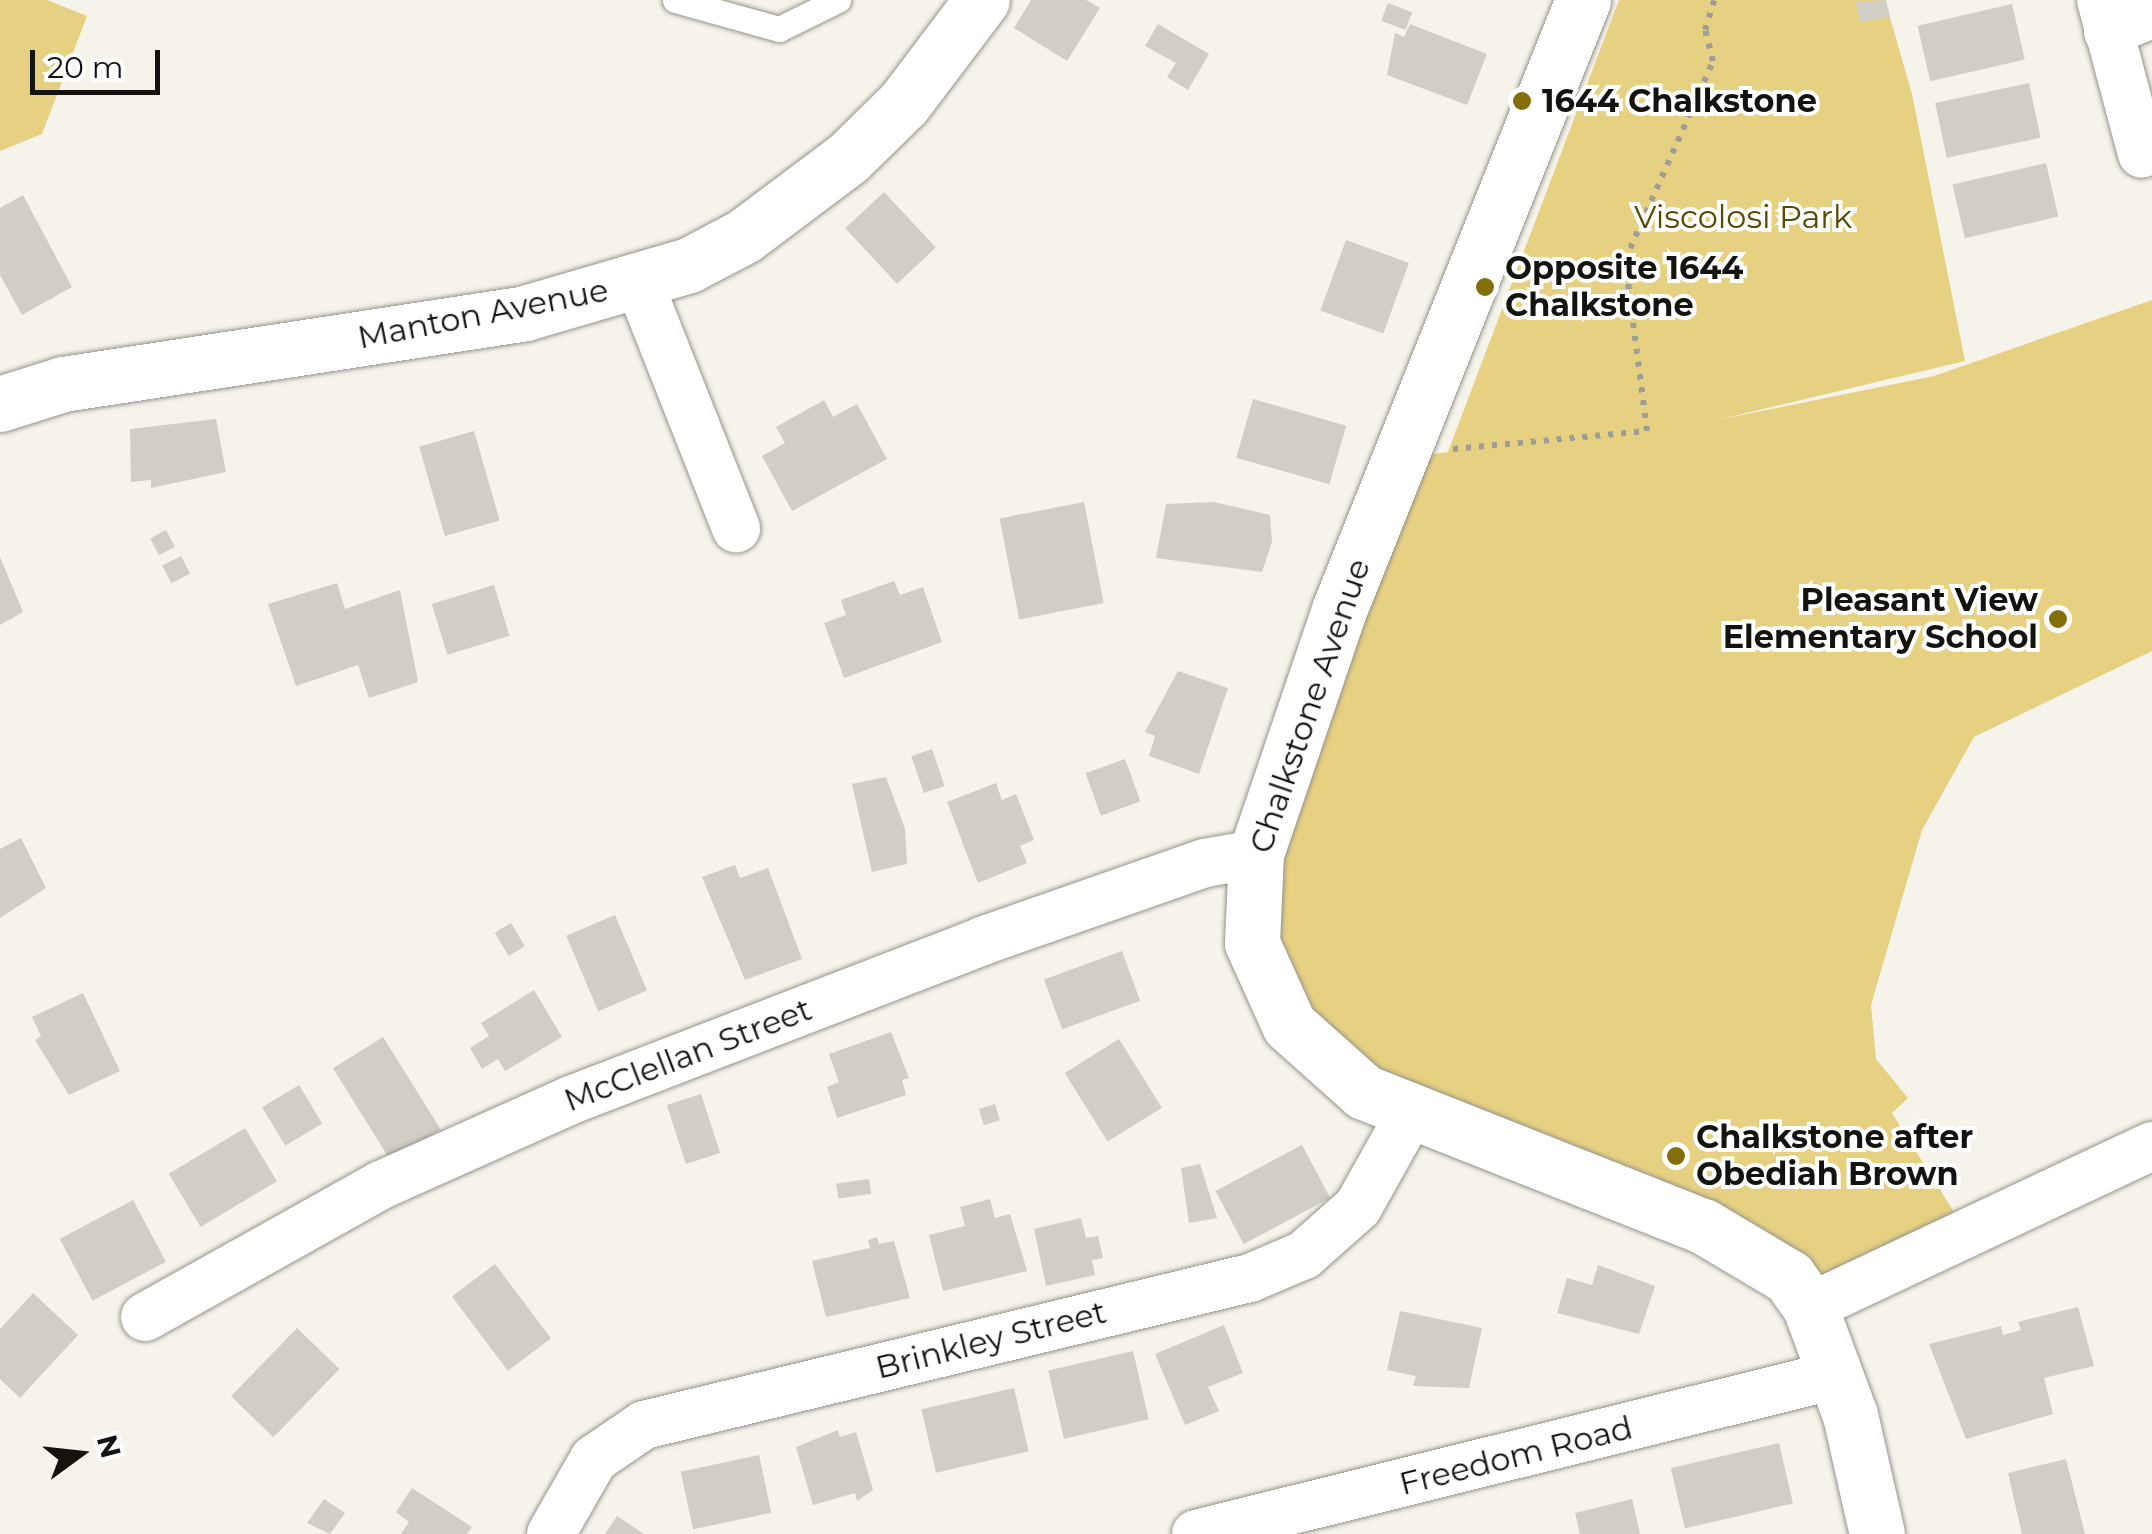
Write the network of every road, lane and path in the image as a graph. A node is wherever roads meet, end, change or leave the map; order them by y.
1 (674, 0) edge
2 (838, 0) edge
3 (982, 0) edge
4 (1583, 0) edge
5 (1714, 0) edge
6 (2152, 14) edge
7 (2104, 16) edge
8 (2142, 154) dead end
9 (639, 282) junction
10 (0, 404) edge
11 (1440, 450) dead end
12 (736, 528) dead end
13 (1256, 854) junction
14 (1410, 1114) junction
15 (2152, 1146) edge
16 (1810, 1307) junction
17 (145, 1317) dead end
18 (1835, 1375) junction
19 (552, 1534) edge
20 (1196, 1534) edge
21 (1877, 1534) edge

1 - 2 lane
3 - 9 main road, Manton Avenue
4 - 13 main road, Chalkstone Avenue
5 - 11 path
6 - 7 street
7 - 8 street
9 - 10 main road, Manton Avenue
9 - 12 street
13 - 14 main road, Chalkstone Avenue
13 - 17 street, McClellan Street
14 - 16 main road, Chalkstone Avenue
14 - 19 street, Brinkley Street
15 - 16 street
16 - 18 main road, Chalkstone Avenue
18 - 20 street, Freedom Road
18 - 21 main road, Chalkstone Avenue

